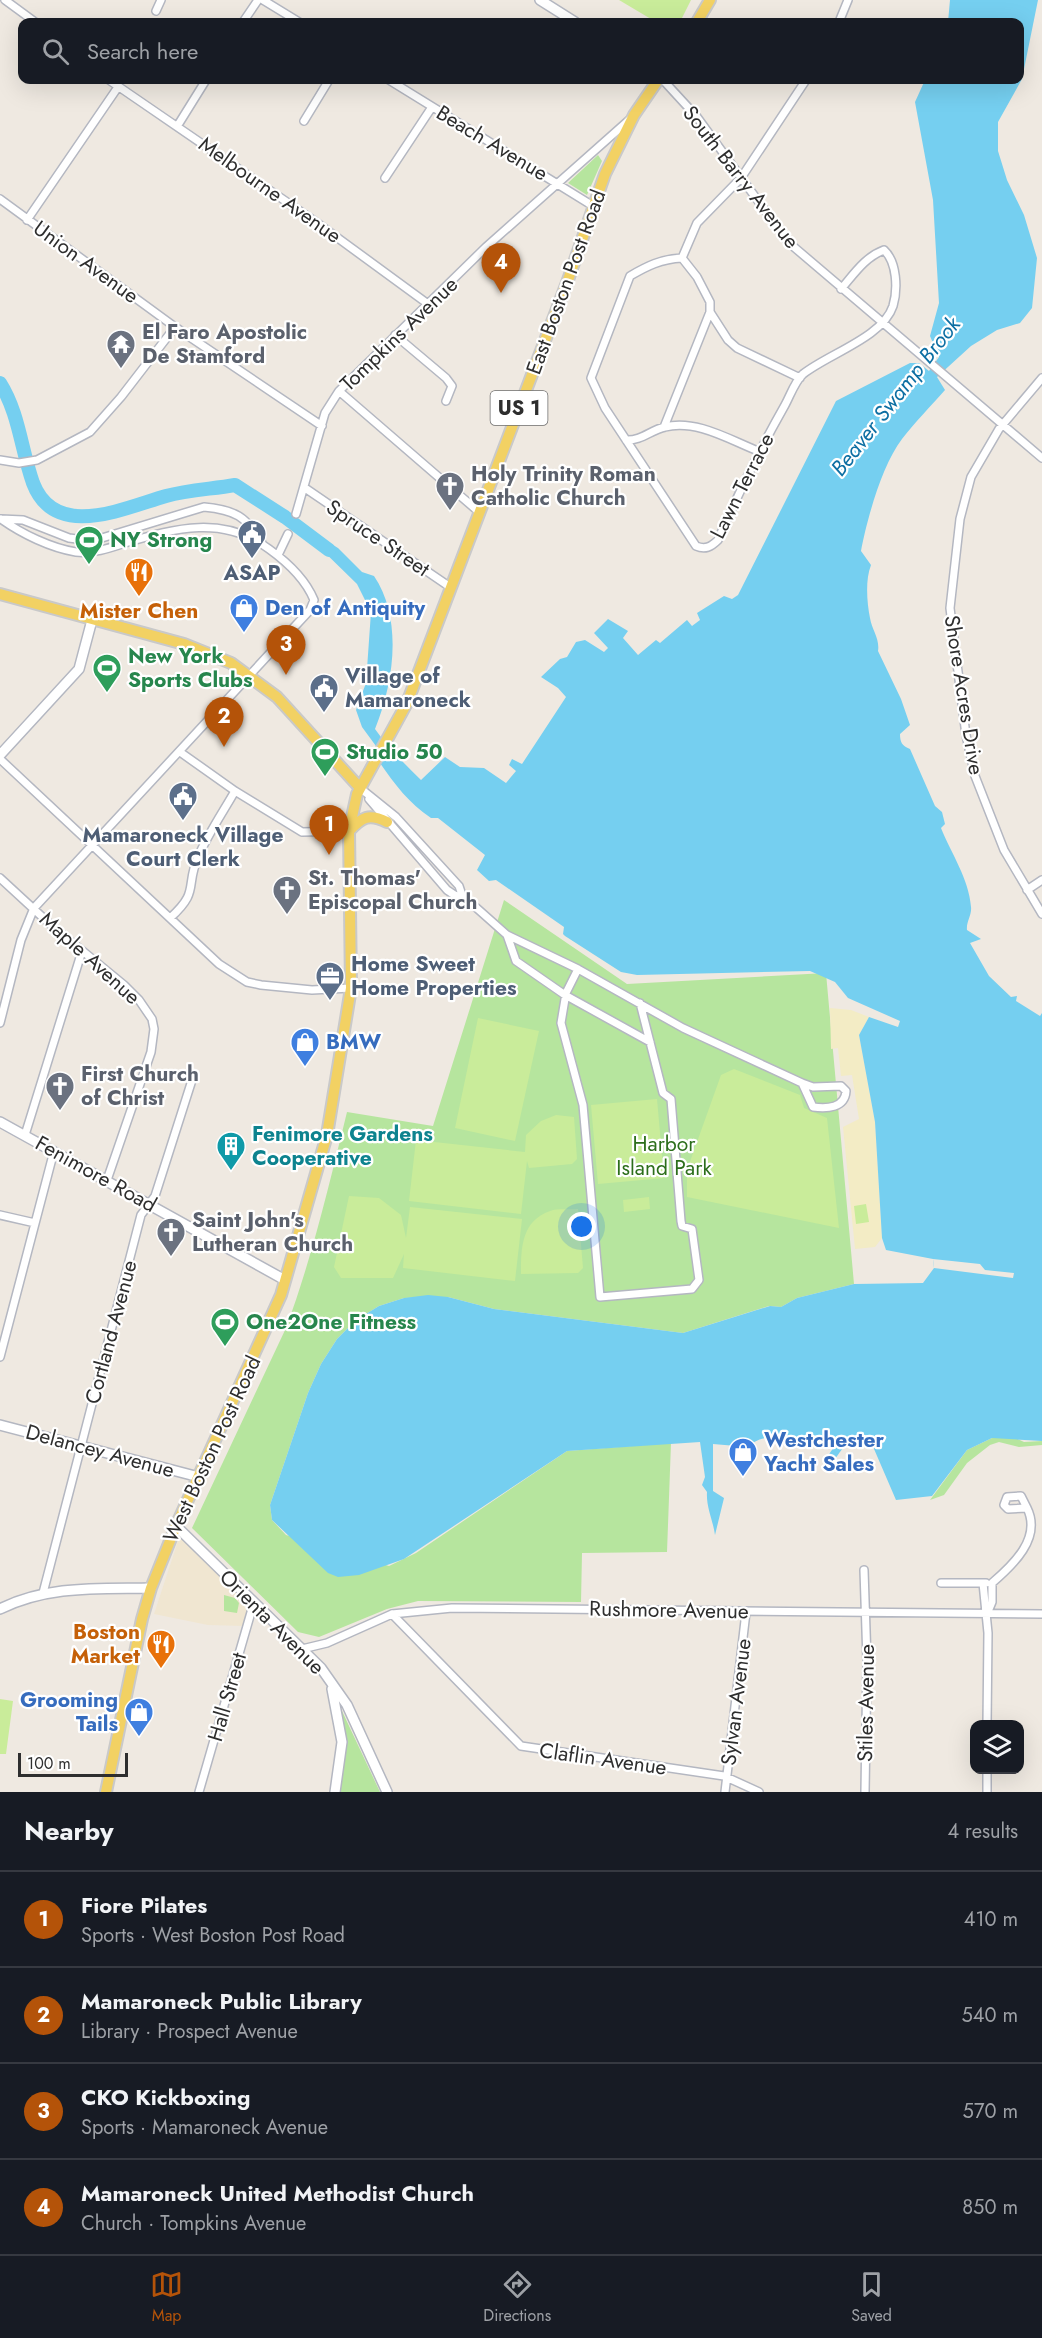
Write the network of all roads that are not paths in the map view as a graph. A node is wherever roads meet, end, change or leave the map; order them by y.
1 (5, 0) edge
2 (161, 0) edge
3 (258, 0) edge
4 (263, 0) edge
5 (540, 0) edge
6 (710, 0) edge
7 (849, 0) edge
8 (156, 11) dead end
9 (30, 18) edge
10 (246, 18) edge
11 (292, 18) edge
12 (569, 18) edge
13 (699, 18) edge
14 (841, 18) edge
15 (114, 84) edge
16 (204, 84) edge
17 (327, 84) edge
18 (396, 84) edge
19 (655, 84) edge
20 (667, 84) edge
21 (803, 84) edge
22 (118, 87) junction
23 (432, 107) junction
24 (634, 115) junction
25 (304, 121) dead end
26 (178, 125) junction
27 (385, 178) dead end
28 (741, 178) junction
29 (558, 183) junction
30 (0, 200) edge
31 (593, 206) junction
32 (27, 219) junction
33 (682, 258) junction
34 (841, 289) junction
35 (428, 304) junction
36 (710, 312) junction
37 (881, 322) junction
38 (175, 327) junction
39 (395, 335) junction
40 (800, 378) junction
41 (1042, 378) edge
42 (339, 391) junction
43 (446, 401) dead end
44 (1003, 424) junction
45 (322, 426) junction
46 (664, 427) junction
47 (626, 440) junction
48 (758, 451) junction
49 (1042, 458) edge
50 (0, 460) edge
51 (305, 489) junction
52 (479, 512) junction
53 (296, 514) dead end
54 (1, 519) edge
55 (288, 534) dead end
56 (262, 543) junction
57 (278, 555) junction
58 (450, 587) junction
59 (0, 594) edge
60 (92, 620) junction
61 (250, 676) junction
62 (180, 752) junction
63 (0, 757) edge
64 (360, 788) junction
65 (235, 791) junction
66 (387, 822) junction
67 (349, 831) junction
68 (93, 847) junction
69 (0, 878) edge
70 (1042, 880) edge
71 (1027, 890) junction
72 (462, 895) junction
73 (34, 908) junction
74 (1042, 914) edge
75 (170, 918) junction
76 (507, 935) junction
77 (82, 951) junction
78 (578, 969) junction
79 (351, 988) junction
80 (565, 994) junction
81 (640, 1004) junction
82 (0, 1023) edge
83 (650, 1042) junction
84 (193, 1077) dead end
85 (802, 1083) junction
86 (0, 1122) edge
87 (25, 1135) junction
88 (54, 1151) junction
89 (107, 1180) junction
90 (149, 1204) junction
91 (0, 1215) edge
92 (35, 1223) junction
93 (285, 1280) junction
94 (0, 1357) edge
95 (0, 1425) edge
96 (81, 1446) junction
97 (199, 1477) junction
98 (1027, 1508) dead end
99 (176, 1527) junction
100 (864, 1570) dead end
101 (941, 1583) dead end
102 (983, 1583) junction
103 (992, 1583) junction
104 (151, 1588) junction
105 (43, 1593) junction
106 (254, 1602) junction
107 (0, 1609) edge
108 (746, 1612) junction
109 (392, 1614) junction
110 (866, 1614) junction
111 (987, 1614) junction
112 (1042, 1614) edge
113 (302, 1649) junction
114 (330, 1681) junction
115 (987, 1720) edge
116 (987, 1774) edge
117 (727, 1778) junction
118 (106, 1792) edge
119 (199, 1792) edge
120 (335, 1792) edge
121 (387, 1792) edge
122 (725, 1792) edge
123 (759, 1792) edge
124 (865, 1792) edge
125 (987, 1792) edge

1 - 9 street
2 - 8 street
3 - 10 street
4 - 11 street
5 - 12 street
6 - 13 main road
7 - 14 street
15 - 22 street, Melbourne Avenue
16 - 26 street
17 - 25 street
18 - 23 street, Beach Avenue
19 - 24 main road, East Boston Post Road / US 1
20 - 28 street, South Barry Avenue
21 - 28 street
22 - 26 street, Melbourne Avenue
22 - 32 street
23 - 27 street
23 - 29 street, Beach Avenue
24 - 29 street, Tompkins Avenue
24 - 31 main road, East Boston Post Road / US 1
26 - 35 street, Melbourne Avenue
28 - 33 street
28 - 34 street, South Barry Avenue
29 - 31 street, Beach Avenue
29 - 35 street, Tompkins Avenue
30 - 32 street, Union Avenue
31 - 52 main road, East Boston Post Road / US 1
32 - 38 street, Union Avenue
33 - 36 street
33 - 47 street, Lawn Terrace
34 - 37 street, South Barry Avenue
34 - 37 street
35 - 39 street, Tompkins Avenue
36 - 40 street
36 - 46 street
37 - 40 street
37 - 44 street, South Barry Avenue
38 - 45 street, Union Avenue
38 - 50 street
39 - 42 street, Tompkins Avenue
39 - 43 street
40 - 48 street, Lawn Terrace
41 - 44 street, Shore Acres Drive
42 - 45 street, Tompkins Avenue
42 - 52 street
44 - 49 street, South Barry Avenue
44 - 71 street, Shore Acres Drive
45 - 51 street, Tompkins Avenue
46 - 47 street
46 - 48 street
47 - 48 street, Lawn Terrace
51 - 53 street, Tompkins Avenue
51 - 58 street, Spruce Street
52 - 58 main road, East Boston Post Road / US 1
54 - 56 street
54 - 56 street
55 - 57 street
56 - 57 street
57 - 61 street
58 - 64 main road, East Boston Post Road / US 1
59 - 60 main road
60 - 61 main road
60 - 63 street
61 - 62 street
61 - 64 main road
62 - 65 street
62 - 68 street
63 - 68 street
64 - 66 street
64 - 67 main road, West Boston Post Road / US 1
64 - 72 street
65 - 67 street
65 - 75 street
66 - 67 main road
66 - 72 street
67 - 79 main road, West Boston Post Road / US 1
68 - 73 street
68 - 75 street
69 - 73 street, Maple Avenue
70 - 71 street
71 - 74 street, Shore Acres Drive
72 - 76 street
73 - 77 street, Maple Avenue
73 - 82 street
75 - 79 street
76 - 78 street
76 - 80 street
77 - 87 street
77 - 89 street, Maple Avenue
78 - 80 street
78 - 81 street
79 - 93 main road, West Boston Post Road / US 1
80 - 83 street
80 - 83 street
81 - 83 street
81 - 85 street
84 - 90 street, Cortland Avenue
85 - 85 street
86 - 87 street, Fenimore Road
87 - 88 street, Fenimore Road
88 - 89 street, Fenimore Road
88 - 92 street
89 - 90 street, Fenimore Road
90 - 93 street, Fenimore Road
90 - 96 street, Cortland Avenue
91 - 92 street
92 - 94 street
93 - 97 main road, West Boston Post Road / US 1
95 - 96 street, Delancey Avenue
96 - 97 street, Delancey Avenue
96 - 105 street, Cortland Avenue
97 - 99 main road, West Boston Post Road / US 1
98 - 103 street
99 - 104 main road, West Boston Post Road / US 1
99 - 106 street, Orienta Avenue
100 - 110 street, Stiles Avenue
101 - 102 street
102 - 103 street
102 - 111 street
103 - 111 street
104 - 105 street
104 - 118 main road, West Boston Post Road / US 1
105 - 107 street
106 - 113 street, Orienta Avenue
106 - 119 street, Hall Street
108 - 109 street, Rushmore Avenue
108 - 110 street, Rushmore Avenue
108 - 117 street, Sylvan Avenue
109 - 113 street, Rushmore Avenue
109 - 117 street, Claflin Avenue
110 - 111 street, Rushmore Avenue
110 - 124 street, Stiles Avenue
111 - 112 street, Rushmore Avenue
111 - 115 street
113 - 114 street, Orienta Avenue
114 - 120 street
114 - 121 street, Orienta Avenue
116 - 125 street
117 - 122 street, Sylvan Avenue
117 - 123 street, Claflin Avenue

